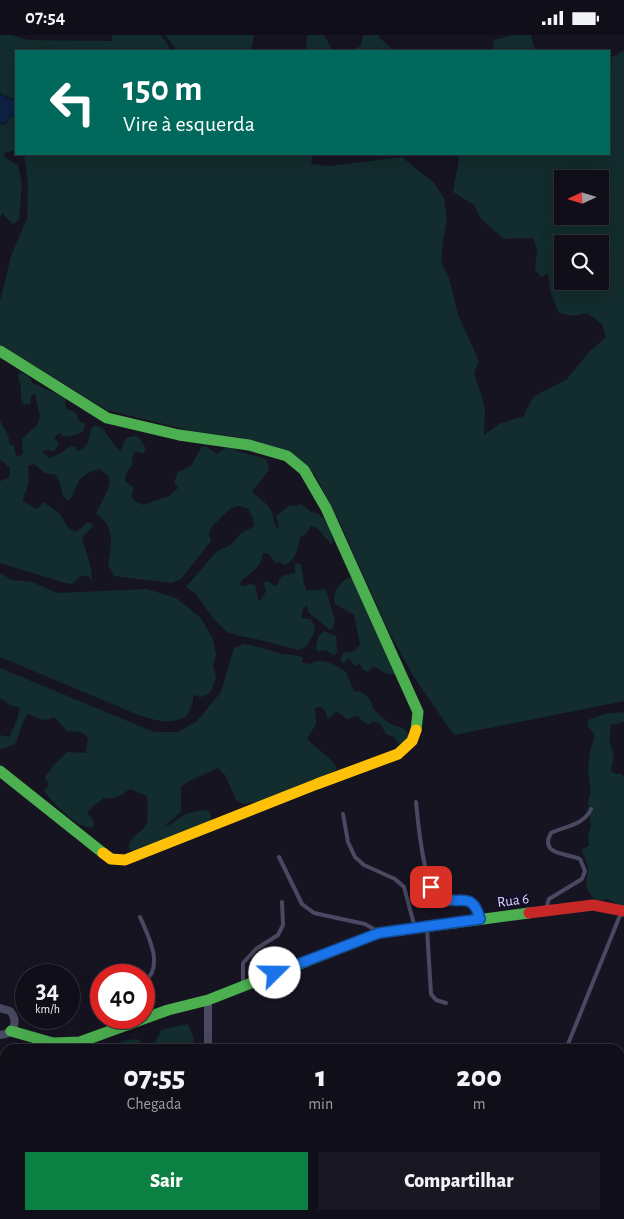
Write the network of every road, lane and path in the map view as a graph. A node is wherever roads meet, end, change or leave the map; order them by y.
1 (0, 351) edge
2 (0, 771) edge
3 (416, 802) dead end
4 (591, 809) dead end
5 (343, 814) dead end
6 (279, 857) dead end
7 (282, 901) dead end
8 (546, 911) junction
9 (623, 911) edge
10 (140, 917) dead end
11 (480, 919) junction
12 (427, 926) junction
13 (415, 927) junction
14 (379, 933) junction
15 (153, 964) edge
16 (243, 985) junction
17 (208, 999) junction
18 (446, 1003) dead end
19 (0, 1008) edge
20 (155, 1013) edge
21 (104, 1029) edge
22 (12, 1031) junction
23 (0, 1035) edge
24 (208, 1044) edge
25 (568, 1044) edge

1 - 2 street
3 - 11 lane
4 - 8 lane
5 - 13 lane
6 - 14 lane
7 - 16 lane
8 - 9 street, Rua 6
8 - 11 street, Rua 6
9 - 25 lane
10 - 15 lane
11 - 12 street, Rua 6
12 - 13 street, Rua 6
12 - 18 lane
13 - 14 street, Rua 6
14 - 16 street, Rua 6
16 - 17 street, Rua 6
17 - 20 street, Rua 6
17 - 24 street
19 - 22 street
21 - 22 street, Rua 6
22 - 23 street

